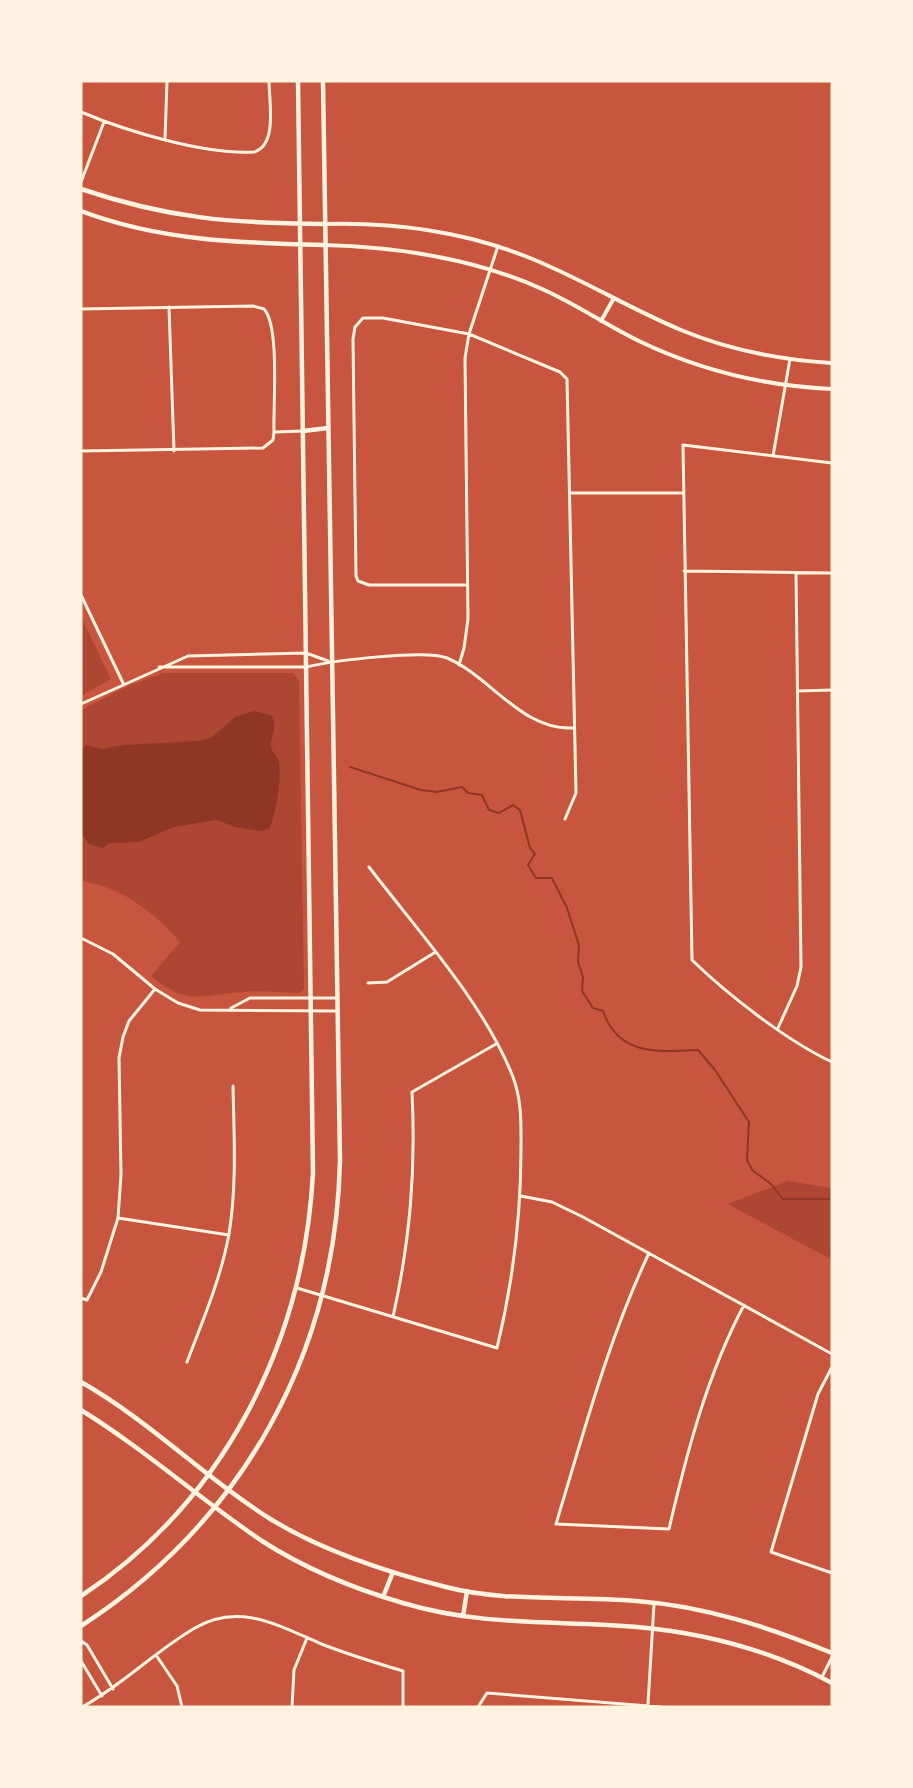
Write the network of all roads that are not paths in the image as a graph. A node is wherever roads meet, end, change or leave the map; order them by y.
1 (167, 81) edge
2 (269, 81) edge
3 (298, 81) edge
4 (322, 81) edge
5 (81, 112) edge
6 (104, 122) junction
7 (165, 140) junction
8 (81, 182) edge
9 (81, 189) edge
10 (81, 211) edge
11 (298, 224) junction
12 (324, 224) junction
13 (299, 244) junction
14 (324, 245) junction
15 (498, 246) junction
16 (489, 269) junction
17 (614, 298) junction
18 (169, 307) junction
19 (81, 309) edge
20 (601, 321) junction
21 (469, 334) junction
22 (790, 359) junction
23 (832, 363) edge
24 (786, 385) junction
25 (832, 389) edge
26 (328, 428) junction
27 (303, 430) junction
28 (274, 432) junction
29 (174, 451) junction
30 (83, 452) edge
31 (773, 456) junction
32 (832, 463) edge
33 (570, 493) junction
34 (683, 493) junction
35 (684, 571) junction
36 (796, 573) junction
37 (832, 573) edge
38 (467, 585) junction
39 (81, 595) edge
40 (306, 653) junction
41 (330, 662) junction
42 (459, 665) junction
43 (159, 667) junction
44 (306, 667) junction
45 (123, 683) junction
46 (832, 690) edge
47 (798, 691) junction
48 (81, 704) edge
49 (573, 728) junction
50 (565, 819) dead end
51 (369, 867) dead end
52 (81, 938) edge
53 (434, 952) junction
54 (368, 983) dead end
55 (155, 989) junction
56 (310, 998) junction
57 (336, 998) junction
58 (230, 1009) junction
59 (310, 1011) junction
60 (336, 1011) junction
61 (778, 1028) junction
62 (496, 1044) junction
63 (832, 1062) edge
64 (233, 1086) dead end
65 (521, 1196) junction
66 (118, 1218) junction
67 (229, 1235) junction
68 (649, 1253) junction
69 (297, 1288) junction
70 (322, 1296) junction
71 (81, 1298) edge
72 (744, 1305) junction
73 (393, 1317) junction
74 (832, 1354) edge
75 (187, 1362) dead end
76 (832, 1367) edge
77 (81, 1382) edge
78 (81, 1410) edge
79 (210, 1474) junction
80 (230, 1489) junction
81 (196, 1493) junction
82 (215, 1507) junction
83 (393, 1572) junction
84 (832, 1573) edge
85 (467, 1591) junction
86 (81, 1596) edge
87 (383, 1597) junction
88 (655, 1602) junction
89 (463, 1616) junction
90 (81, 1626) edge
91 (652, 1629) junction
92 (307, 1638) junction
93 (81, 1641) edge
94 (156, 1654) junction
95 (832, 1655) edge
96 (81, 1661) edge
97 (821, 1678) junction
98 (832, 1683) edge
99 (114, 1689) junction
100 (102, 1696) junction
101 (648, 1704) junction
102 (82, 1707) edge
103 (182, 1707) edge
104 (292, 1707) edge
105 (404, 1707) edge
106 (478, 1707) edge
107 (661, 1707) edge

1 - 7 street
2 - 7 street
3 - 11 main road
4 - 12 main road
5 - 6 street
6 - 7 street
6 - 8 street
9 - 11 main road
10 - 13 main road
11 - 12 main road
11 - 13 main road
12 - 14 main road
12 - 15 street
13 - 14 main road
13 - 27 main road
14 - 16 street
14 - 26 main road
15 - 16 street
15 - 17 street
16 - 20 street
16 - 21 street
17 - 20 street
17 - 22 street
18 - 19 street
18 - 28 street
18 - 29 street
20 - 24 street
21 - 33 street
21 - 38 street
21 - 38 street
22 - 23 street
22 - 24 street
24 - 25 street
24 - 31 street
26 - 27 main road
26 - 41 main road
27 - 28 street
27 - 40 main road
28 - 29 street
29 - 30 street
31 - 32 street
31 - 34 street
33 - 34 street
33 - 49 street
34 - 35 street
35 - 36 street
35 - 61 street
36 - 37 street
36 - 47 street
38 - 42 street
39 - 45 street
40 - 41 street
40 - 43 street
40 - 44 main road
41 - 42 street
41 - 44 street
41 - 57 main road
42 - 49 street
43 - 44 street
43 - 45 street
44 - 56 main road
45 - 48 street
46 - 47 street
47 - 61 street
49 - 50 street
51 - 53 street
52 - 55 street
53 - 54 street
53 - 62 street
55 - 58 street
55 - 66 street
56 - 57 street
56 - 58 street
56 - 59 main road
57 - 60 main road
58 - 59 street
59 - 60 street
59 - 69 main road
60 - 70 main road
61 - 63 street
62 - 65 street
62 - 73 street
64 - 67 street
65 - 68 street
65 - 73 street
66 - 67 street
66 - 71 street
67 - 75 street
68 - 72 street
68 - 72 street
69 - 70 street
69 - 79 main road
70 - 73 street
70 - 80 main road
72 - 74 street
76 - 84 street
77 - 79 main road
78 - 81 main road
79 - 80 main road
79 - 81 main road
80 - 82 main road
80 - 83 main road
81 - 82 main road
81 - 86 main road
82 - 87 main road
82 - 90 main road
83 - 85 main road
83 - 87 main road
85 - 88 main road
85 - 89 main road
87 - 89 main road
88 - 91 street
88 - 95 main road
89 - 91 main road
91 - 97 main road
91 - 101 street
92 - 94 street
92 - 104 street
92 - 105 street
93 - 99 street
94 - 99 street
94 - 103 street
95 - 97 street
96 - 100 street
97 - 98 main road
99 - 100 street
100 - 102 street
101 - 106 street
101 - 107 street

